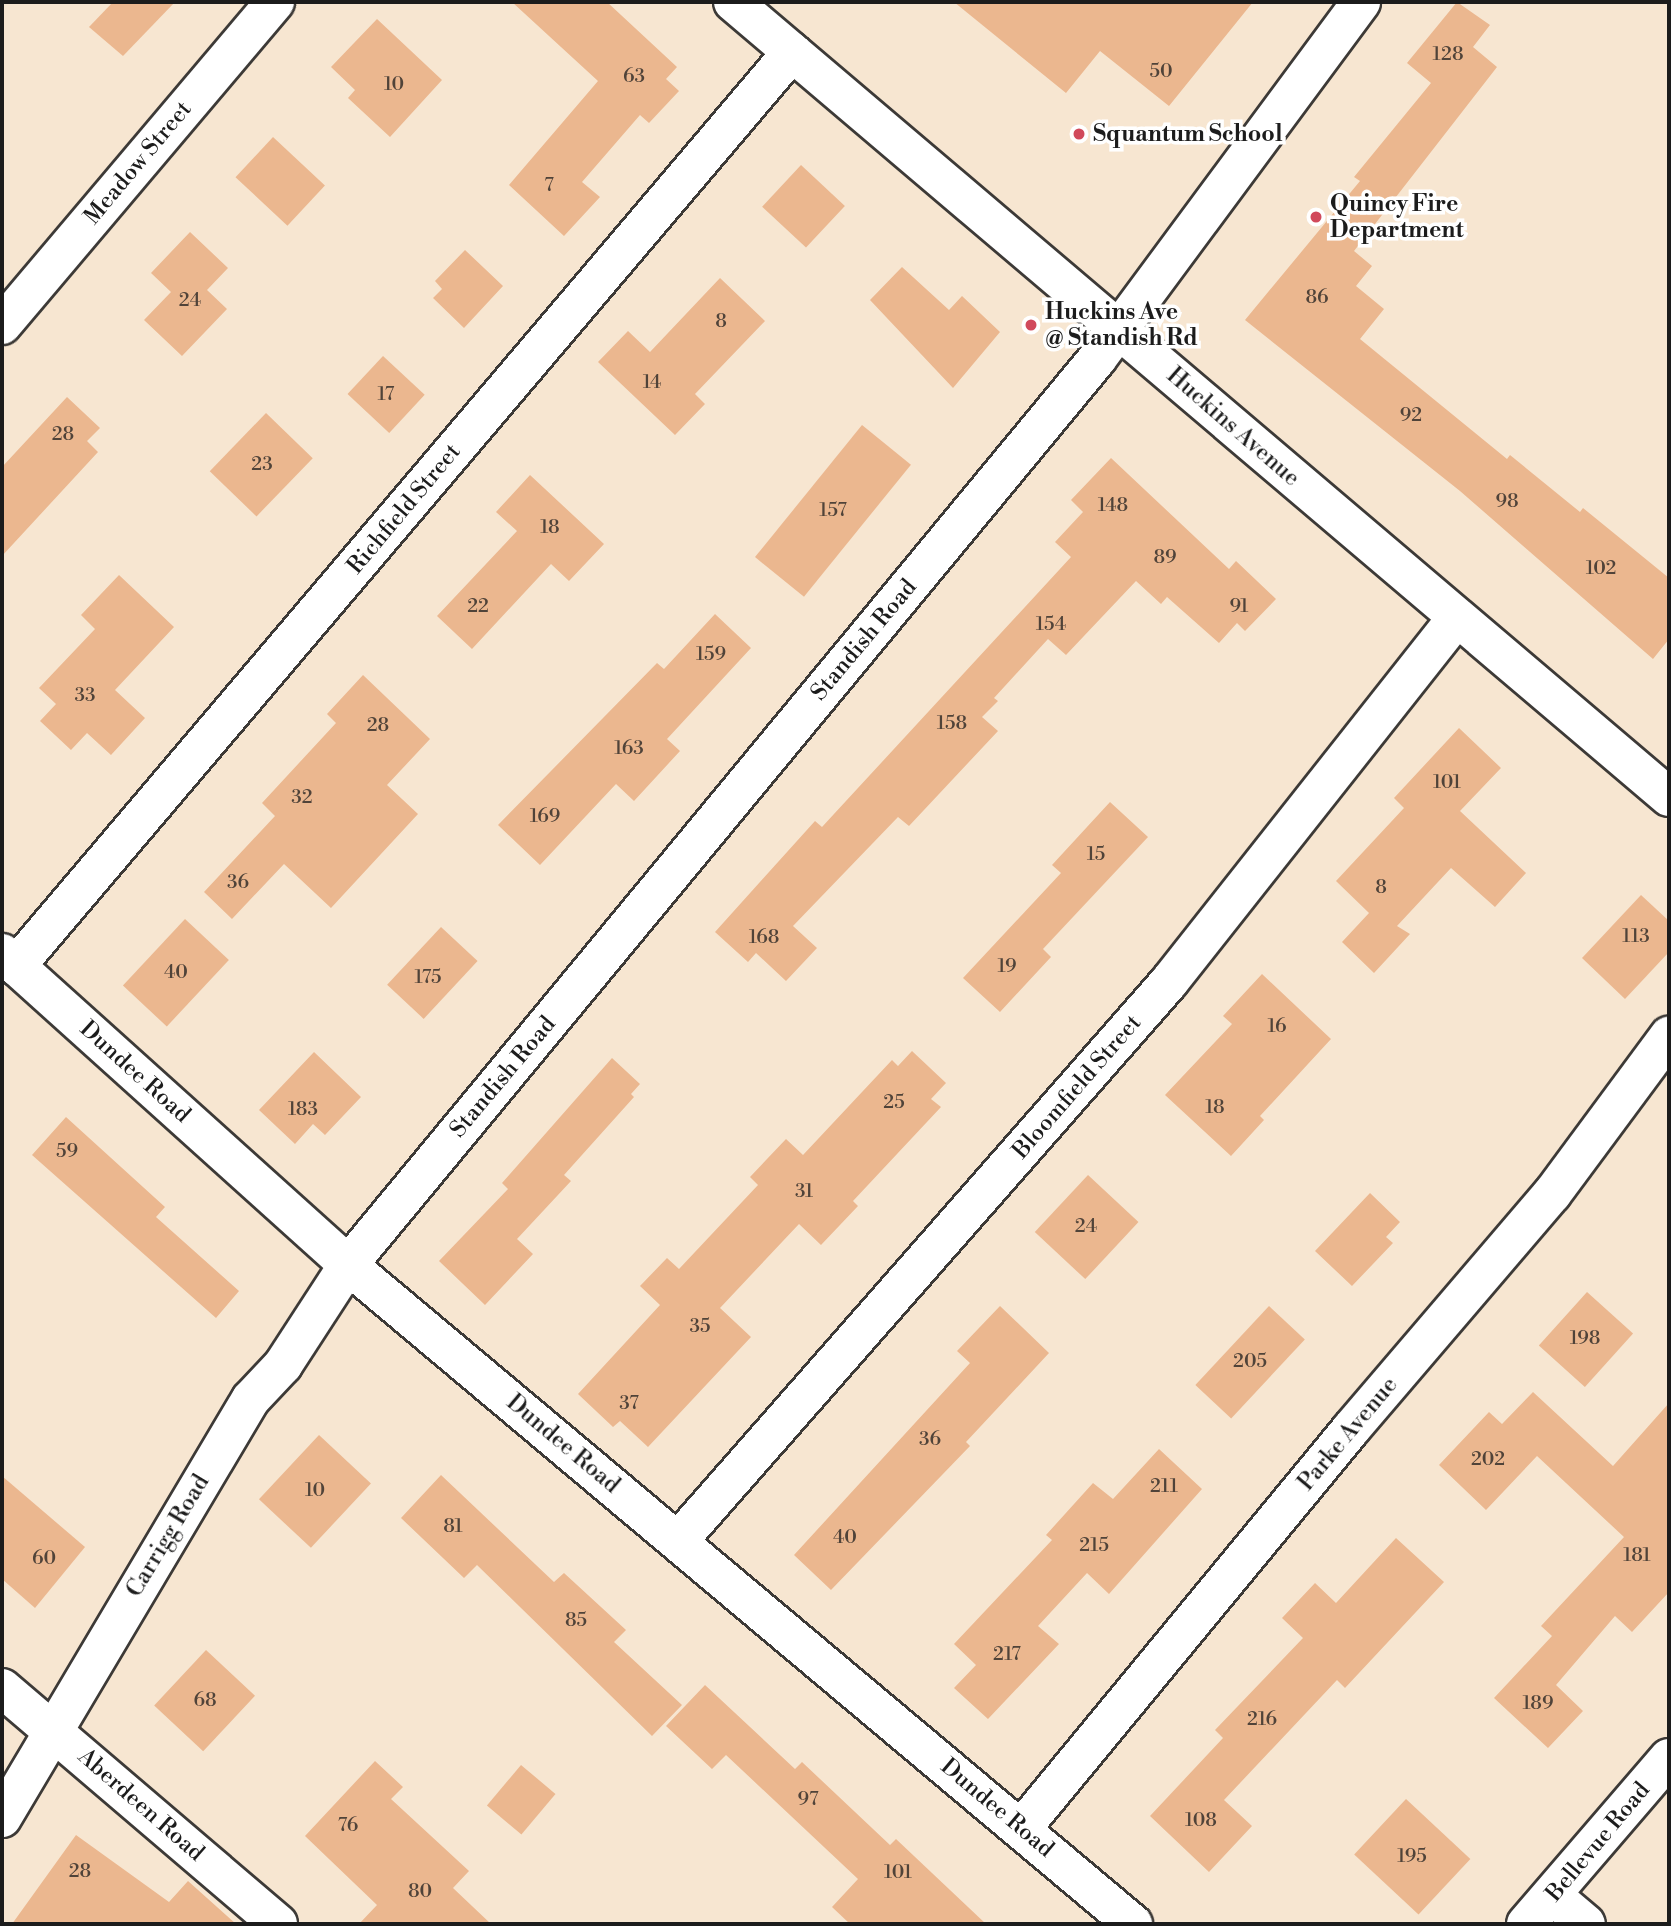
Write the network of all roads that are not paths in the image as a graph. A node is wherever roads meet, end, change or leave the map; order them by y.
1 (275, 2) edge
2 (733, 2) edge
3 (1361, 2) edge
4 (792, 52) junction
5 (2, 325) edge
6 (1121, 329) junction
7 (1456, 618) junction
8 (1669, 797) edge
9 (9, 959) edge
10 (1669, 1036) edge
11 (348, 1265) junction
12 (679, 1540) junction
13 (2, 1688) edge
14 (53, 1729) junction
15 (1669, 1758) edge
16 (2, 1818) edge
17 (1022, 1828) junction
18 (1553, 1896) junction
19 (278, 1924) edge
20 (1133, 1924) edge
21 (1525, 1924) edge
22 (1586, 1924) edge

1 - 5 street, Meadow Street
2 - 4 street, Huckins Avenue
3 - 6 street, Standish Road
4 - 6 street, Huckins Avenue
4 - 9 street, Richfield Street
6 - 7 street, Huckins Avenue
6 - 11 street, Standish Road
7 - 8 street, Huckins Avenue
7 - 12 street, Bloomfield Street
9 - 11 street, Dundee Road
10 - 17 street, Parke Avenue
11 - 12 street, Dundee Road
11 - 14 street, Carrigg Road
12 - 17 street, Dundee Road
13 - 14 street, Aberdeen Road
14 - 16 street, Carrigg Road
14 - 19 street, Aberdeen Road
15 - 18 street, Bellevue Road
17 - 20 street, Dundee Road
18 - 21 street, Bellevue Road
18 - 22 street

